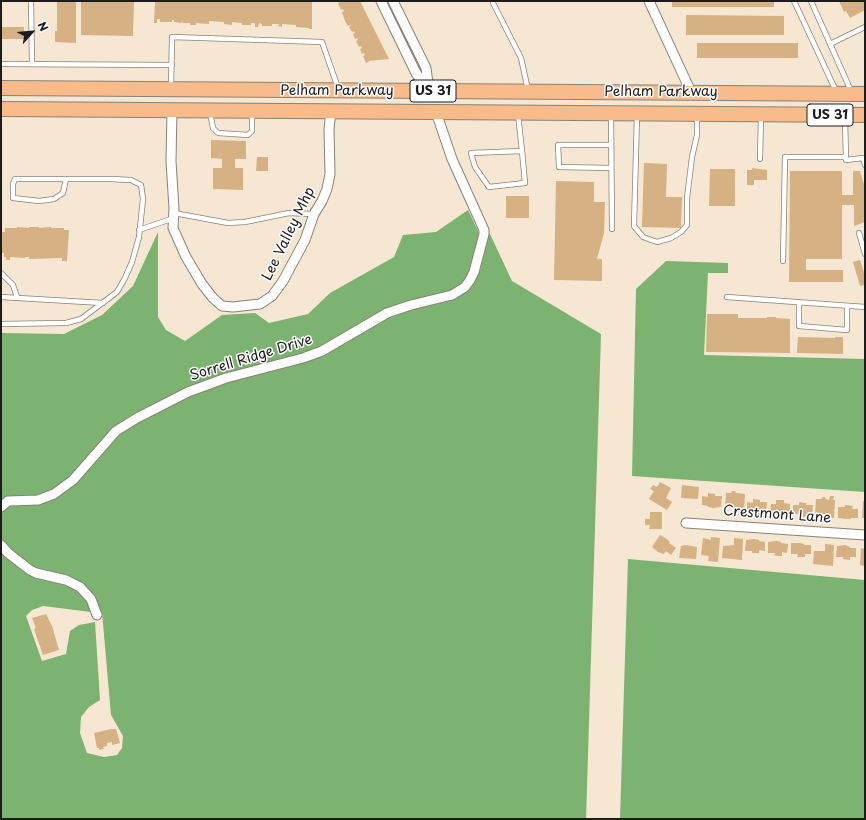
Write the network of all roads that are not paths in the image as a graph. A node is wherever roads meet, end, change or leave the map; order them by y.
1 (31, 1) edge
2 (381, 1) edge
3 (393, 1) edge
4 (649, 1) edge
5 (794, 1) edge
6 (810, 1) edge
7 (493, 3) dead end
8 (865, 27) edge
9 (830, 44) junction
10 (1, 64) edge
11 (32, 64) junction
12 (172, 65) junction
13 (1, 88) edge
14 (171, 90) junction
15 (340, 91) junction
16 (428, 91) junction
17 (529, 92) junction
18 (691, 92) junction
19 (837, 94) junction
20 (859, 94) edge
21 (865, 106) edge
22 (1, 109) edge
23 (172, 110) junction
24 (210, 110) junction
25 (252, 111) junction
26 (330, 111) junction
27 (436, 112) junction
28 (518, 112) junction
29 (612, 113) junction
30 (637, 114) junction
31 (697, 114) junction
32 (762, 114) junction
33 (845, 115) junction
34 (865, 115) edge
35 (611, 145) junction
36 (522, 151) junction
37 (845, 157) junction
38 (760, 159) dead end
39 (865, 165) edge
40 (611, 168) junction
41 (66, 179) junction
42 (314, 214) junction
43 (174, 215) junction
44 (612, 229) dead end
45 (139, 230) junction
46 (859, 233) dead end
47 (865, 254) edge
48 (783, 261) dead end
49 (1, 273) edge
50 (1, 297) edge
51 (17, 297) junction
52 (727, 297) dead end
53 (799, 302) junction
54 (103, 303) junction
55 (847, 306) junction
56 (865, 307) edge
57 (1, 324) edge
58 (1, 507) edge
59 (686, 523) dead end
60 (865, 535) edge
61 (1, 545) edge
62 (97, 615) dead end

1 - 11 lane
2 - 16 street
3 - 16 street
4 - 18 street
5 - 19 lane
6 - 9 lane
7 - 17 lane
8 - 9 lane
9 - 20 lane
10 - 11 lane
11 - 12 lane
12 - 14 lane
12 - 15 lane
13 - 14 main road, Pelham Parkway / US 31
14 - 15 main road, Pelham Parkway / US 31
14 - 23 main road
15 - 16 main road, Pelham Parkway / US 31
15 - 26 main road
16 - 17 main road, Pelham Parkway / US 31
16 - 27 main road
17 - 18 main road, Pelham Parkway / US 31
18 - 19 main road, Pelham Parkway / US 31
18 - 31 main road
19 - 20 main road, Pelham Parkway / US 31
20 - 21 main road
22 - 23 main road, Pelham Parkway / US 31
23 - 24 main road, Pelham Parkway / US 31
23 - 43 street, Lee Valley Mhp
24 - 25 main road, Pelham Parkway / US 31
24 - 25 lane
25 - 26 main road, Pelham Parkway / US 31
26 - 27 main road, Pelham Parkway / US 31
26 - 42 street, Lee Valley Mhp
27 - 28 main road, Pelham Parkway / US 31
27 - 58 street, Sorrell Ridge Drive
28 - 29 main road, Pelham Parkway / US 31
28 - 36 lane
29 - 30 main road, Pelham Parkway / US 31
29 - 35 lane
30 - 31 main road, Pelham Parkway / US 31
30 - 31 lane
31 - 32 main road, Pelham Parkway / US 31
32 - 33 main road, Pelham Parkway / US 31
32 - 38 lane
33 - 34 main road, Pelham Parkway / US 31
33 - 37 lane
35 - 40 lane
35 - 40 lane
36 - 36 lane
37 - 39 lane
37 - 48 lane
40 - 44 lane
41 - 41 lane
41 - 45 lane
42 - 43 lane
42 - 43 street, Lee Valley Mhp
43 - 45 lane
45 - 54 lane
46 - 47 lane
49 - 51 lane
50 - 51 lane
51 - 54 lane
52 - 53 lane
53 - 55 lane
53 - 55 lane
54 - 57 lane
55 - 56 lane
59 - 60 street, Crestmont Lane
61 - 62 street

